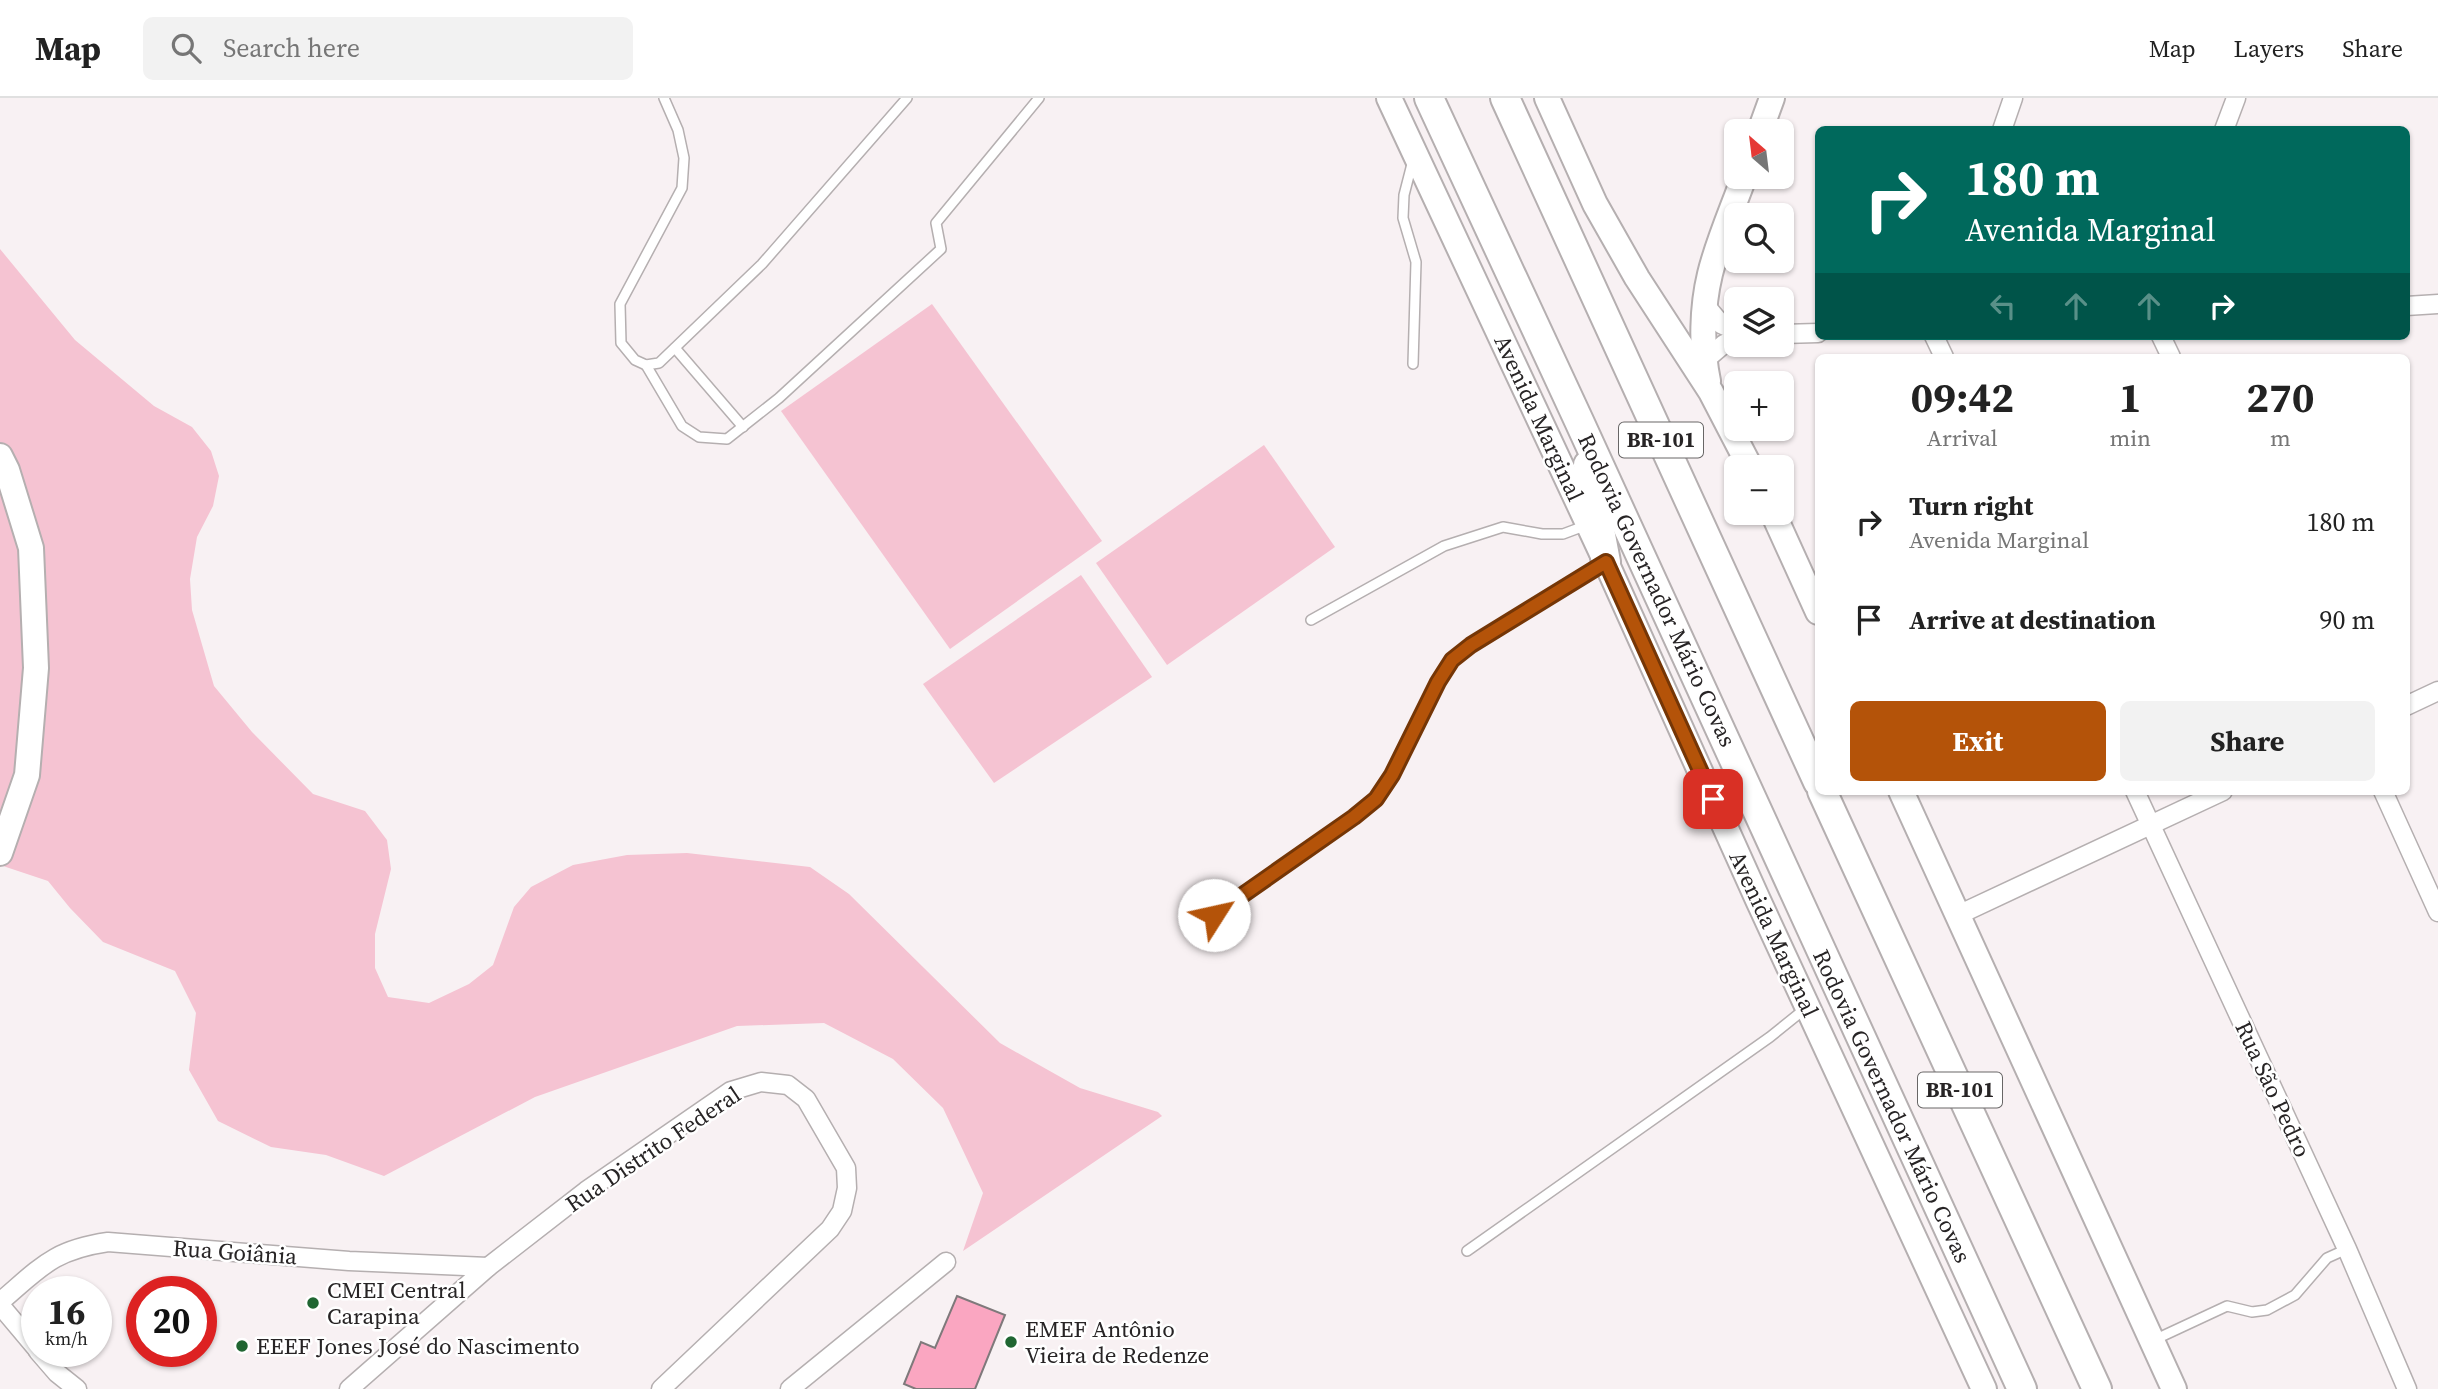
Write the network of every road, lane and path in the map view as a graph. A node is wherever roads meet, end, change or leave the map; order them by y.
1 (664, 98) edge
2 (907, 98) edge
3 (1039, 98) edge
4 (1388, 98) edge
5 (1429, 98) edge
6 (1505, 98) edge
7 (1547, 98) edge
8 (2013, 98) edge
9 (2236, 98) edge
10 (2003, 126) edge
11 (2226, 126) edge
12 (1414, 155) junction
13 (1740, 189) edge
14 (2438, 304) edge
15 (1706, 306) junction
16 (2410, 306) edge
17 (1724, 325) edge
18 (1815, 333) edge
19 (1794, 334) edge
20 (1724, 344) edge
21 (675, 348) junction
22 (1704, 361) junction
23 (1413, 364) dead end
24 (646, 365) junction
25 (1710, 392) junction
26 (1579, 421) junction
27 (743, 427) junction
28 (1744, 455) edge
29 (0, 456) edge
30 (1589, 524) junction
31 (1778, 525) edge
32 (1606, 562) junction
33 (1815, 605) edge
34 (1311, 620) dead end
35 (2438, 691) edge
36 (2410, 704) edge
37 (1815, 775) edge
38 (1824, 795) edge
39 (1902, 795) edge
40 (2137, 795) edge
41 (2214, 795) edge
42 (2386, 795) edge
43 (2150, 825) junction
44 (0, 853) edge
45 (2438, 912) edge
46 (1214, 915) dead end
47 (1958, 915) junction
48 (1807, 1006) junction
49 (2347, 1249) junction
50 (1467, 1251) dead end
51 (946, 1262) dead end
52 (488, 1267) junction
53 (0, 1303) edge
54 (21, 1329) edge
55 (2152, 1341) junction
56 (52, 1367) edge
57 (803, 1385) edge
58 (76, 1389) edge
59 (349, 1389) edge
60 (661, 1389) edge
61 (1984, 1389) edge
62 (2022, 1389) edge
63 (2097, 1389) edge
64 (2174, 1389) edge
65 (2407, 1389) edge

1 - 24 lane
2 - 21 lane
3 - 27 lane
4 - 12 street, Avenida Marginal
5 - 26 main road, Rodovia Governador Mário Covas / BR-101
6 - 37 main road, BR-101
7 - 25 street
8 - 10 street
9 - 11 street
12 - 23 lane
12 - 30 street, Avenida Marginal
13 - 15 street
14 - 16 street
15 - 17 street
15 - 22 street
18 - 19 street
20 - 22 street
21 - 24 lane
21 - 27 lane
22 - 25 street
24 - 27 lane
25 - 28 street
26 - 32 main road
26 - 62 main road, Rodovia Governador Mário Covas / BR-101
29 - 44 street
30 - 32 street, Avenida Marginal
30 - 34 lane
31 - 33 street
32 - 46 lane
32 - 48 street, Avenida Marginal
35 - 36 street
38 - 63 main road, BR-101
39 - 47 street
40 - 43 street, Rua São Pedro
41 - 43 street
42 - 45 street
43 - 47 street
43 - 49 street, Rua São Pedro
47 - 55 street
48 - 50 lane
48 - 61 street, Avenida Marginal
49 - 55 lane
49 - 65 street, Rua São Pedro
51 - 57 street
52 - 53 street, Rua Goiânia
52 - 59 street, Rua Distrito Federal
52 - 60 street, Rua Distrito Federal
53 - 54 street
55 - 64 street
56 - 58 street

